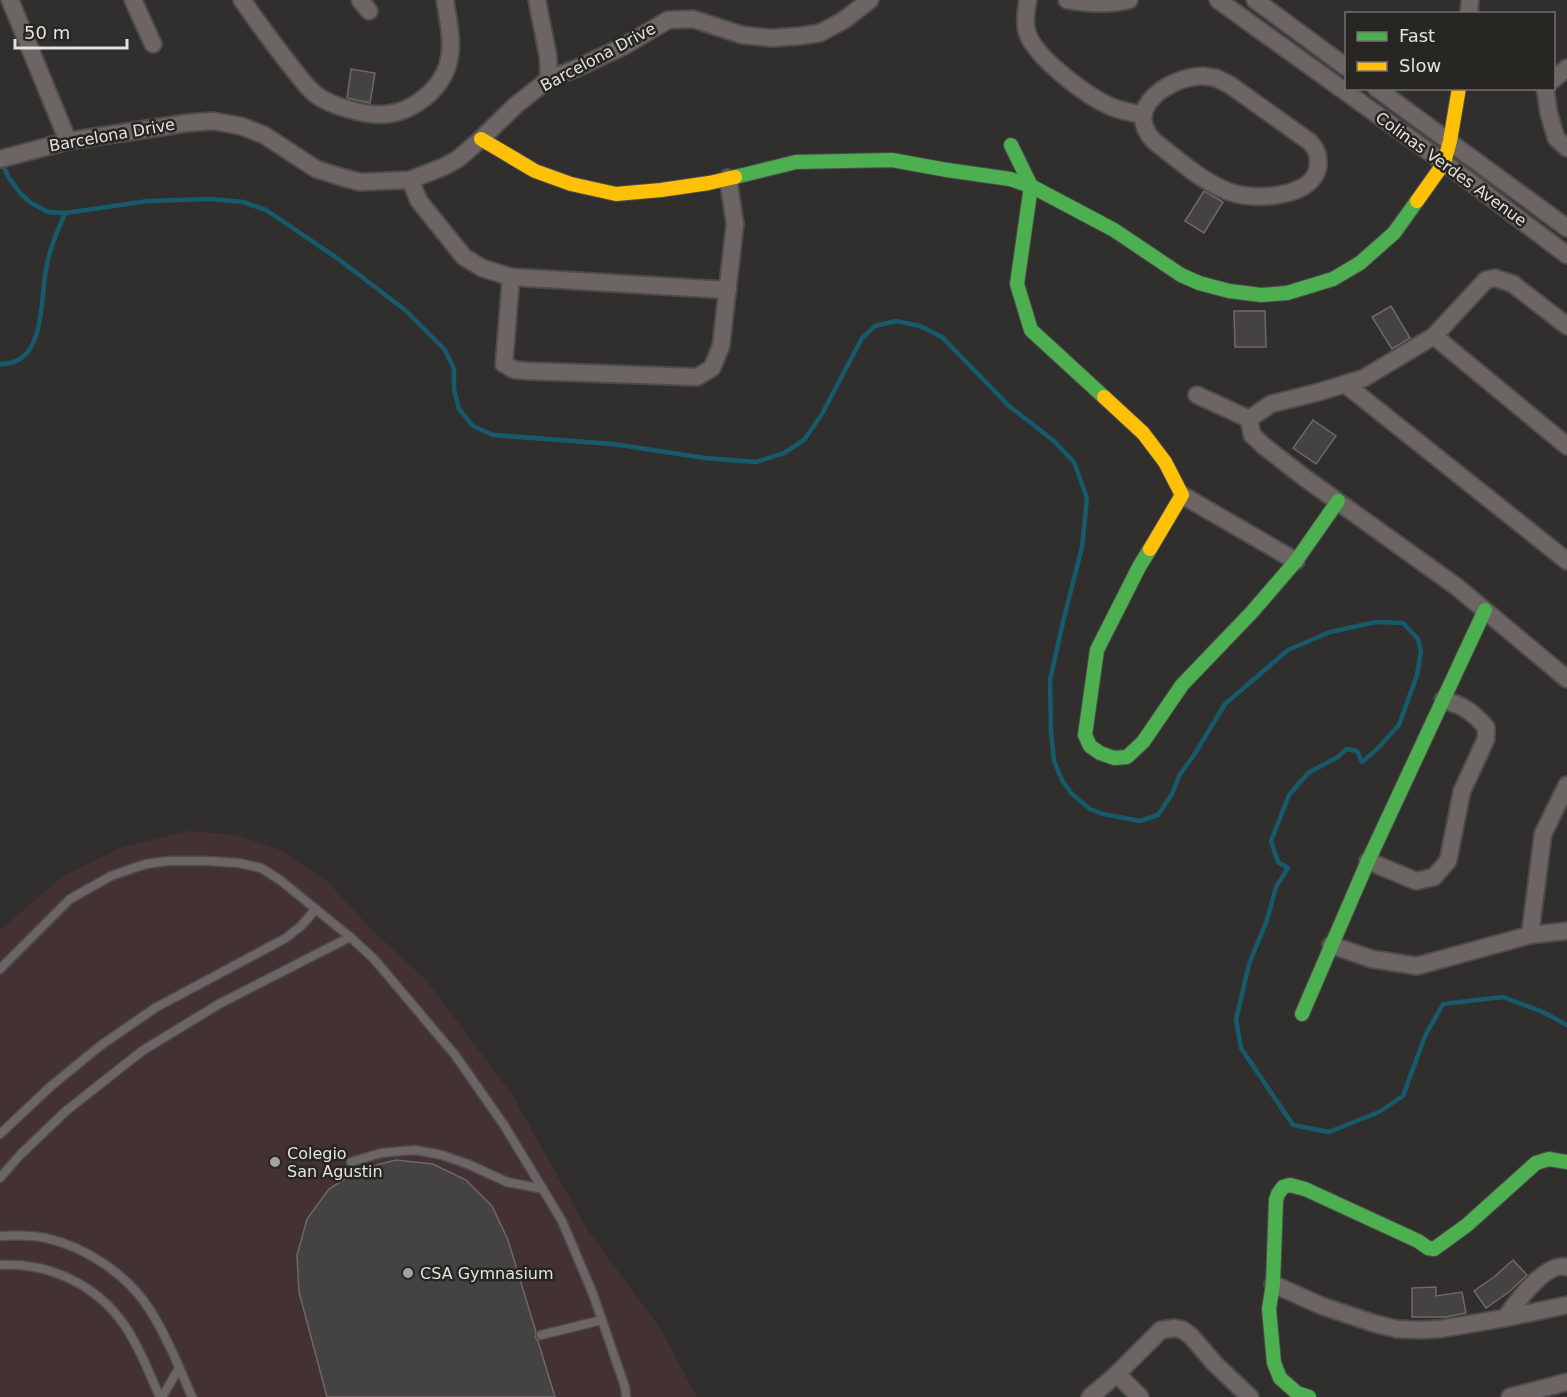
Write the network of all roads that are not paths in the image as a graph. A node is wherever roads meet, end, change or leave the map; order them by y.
1 (10, 0) edge
2 (133, 0) edge
3 (242, 0) edge
4 (445, 0) edge
5 (537, 0) edge
6 (870, 0) edge
7 (1028, 0) edge
8 (1067, 0) edge
9 (1129, 0) edge
10 (1218, 0) edge
11 (1255, 0) edge
12 (153, 44) dead end
13 (1345, 66) edge
14 (1567, 68) edge
15 (1555, 78) edge
16 (549, 79) junction
17 (1379, 90) edge
18 (1459, 90) edge
19 (1545, 90) edge
20 (1143, 115) junction
21 (481, 139) junction
22 (68, 141) junction
23 (1450, 141) junction
24 (1011, 145) dead end
25 (1567, 148) edge
26 (0, 159) edge
27 (1444, 163) junction
28 (728, 178) junction
29 (410, 180) junction
30 (1030, 186) junction
31 (1567, 228) edge
32 (1567, 255) edge
33 (511, 277) junction
34 (728, 290) junction
35 (1567, 326) edge
36 (1434, 336) junction
37 (1345, 384) junction
38 (1197, 395) dead end
39 (1249, 419) junction
40 (1567, 446) edge
41 (1182, 495) junction
42 (1338, 501) junction
43 (1296, 561) junction
44 (1567, 561) edge
45 (1485, 610) junction
46 (1567, 679) edge
47 (1443, 700) junction
48 (1567, 785) edge
49 (1368, 861) junction
50 (316, 909) junction
51 (1567, 931) edge
52 (1530, 935) junction
53 (350, 937) junction
54 (1331, 945) junction
55 (0, 969) edge
56 (1302, 1014) dead end
57 (0, 1134) edge
58 (351, 1162) dead end
59 (1567, 1162) edge
60 (0, 1178) edge
61 (543, 1189) junction
62 (0, 1236) edge
63 (0, 1265) edge
64 (1567, 1267) edge
65 (1273, 1284) junction
66 (1567, 1305) edge
67 (1505, 1318) junction
68 (602, 1320) junction
69 (541, 1335) dead end
70 (179, 1368) junction
71 (1117, 1374) junction
72 (1567, 1382) edge
73 (161, 1397) edge
74 (192, 1397) edge
75 (626, 1397) edge
76 (1090, 1397) edge
77 (1140, 1397) edge
78 (1250, 1397) edge
79 (1309, 1397) edge
80 (1510, 1397) edge

1 - 22 street
2 - 12 street
3 - 4 street
5 - 16 street
6 - 16 street, Barcelona Drive
7 - 20 street
8 - 9 street
10 - 27 street, Colinas Verdes Avenue
11 - 13 street
14 - 15 street
16 - 21 street, Barcelona Drive
17 - 23 street, Colinas Verdes Avenue
18 - 23 street
19 - 25 street
20 - 20 street
21 - 28 street
21 - 29 street, Barcelona Drive
22 - 26 street, Barcelona Drive
22 - 29 street, Barcelona Drive
23 - 27 street
23 - 31 street, Colinas Verdes Avenue
24 - 30 street
27 - 30 street
27 - 32 street, Colinas Verdes Avenue
28 - 30 street
28 - 34 street
29 - 33 street
30 - 41 street
33 - 34 street
33 - 34 street
35 - 36 street
36 - 37 street
36 - 40 street
37 - 39 street
37 - 44 street
38 - 39 street
39 - 42 street
41 - 43 street
41 - 43 street
42 - 43 street
42 - 45 street
45 - 46 street
45 - 47 street
47 - 49 street
47 - 49 street
48 - 52 street
49 - 54 street
50 - 53 lane
50 - 55 lane
50 - 57 lane
51 - 52 street
52 - 54 street
53 - 60 lane
53 - 61 lane
54 - 56 street
58 - 61 lane
59 - 65 street
61 - 68 lane
62 - 70 lane
63 - 73 lane
64 - 67 street
65 - 67 street
65 - 79 street
66 - 67 street
68 - 69 lane
68 - 75 lane
70 - 73 lane
70 - 74 lane
71 - 76 street
71 - 77 street
71 - 78 street
72 - 80 street

